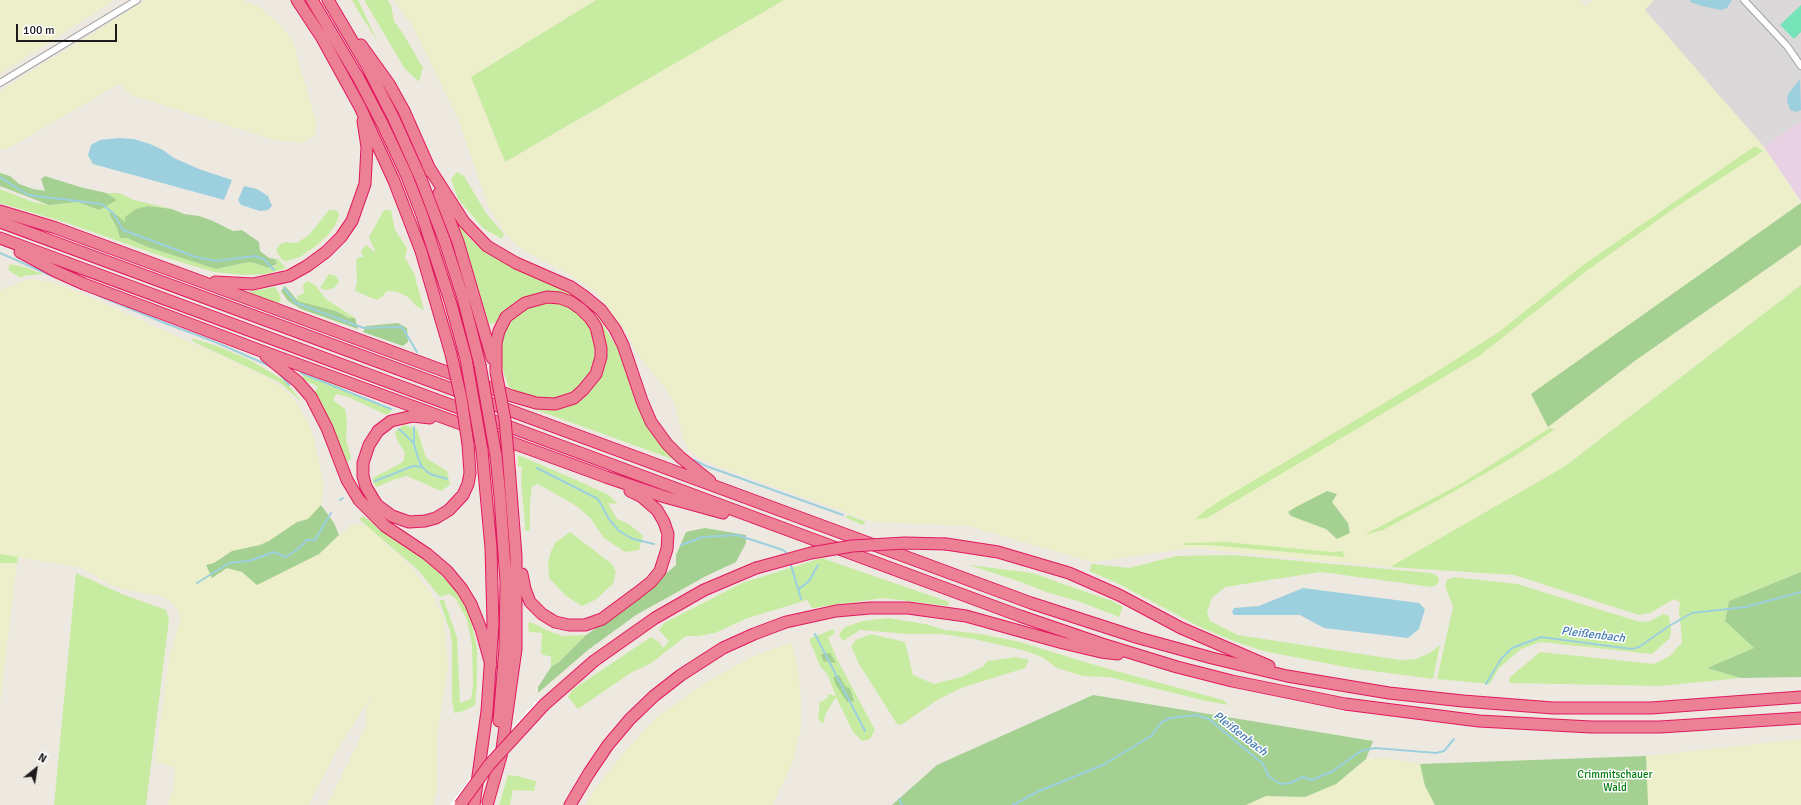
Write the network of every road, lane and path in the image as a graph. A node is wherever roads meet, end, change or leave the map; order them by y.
1 (137, 0) edge
2 (297, 0) edge
3 (312, 0) edge
4 (328, 0) edge
5 (1744, 0) edge
6 (341, 20) junction
7 (1801, 66) edge
8 (0, 83) edge
9 (360, 107) junction
10 (428, 166) junction
11 (0, 211) edge
12 (0, 222) edge
13 (0, 239) edge
14 (199, 280) junction
15 (256, 349) junction
16 (496, 372) junction
17 (463, 424) junction
18 (606, 477) junction
19 (718, 487) junction
20 (773, 524) junction
21 (516, 556) junction
22 (1138, 656) junction
23 (491, 665) junction
24 (1287, 676) junction
25 (1801, 697) edge
26 (1801, 718) edge
27 (487, 804) edge
28 (460, 805) edge
29 (474, 805) edge
30 (570, 805) edge

1 - 8 street
2 - 9 highway
3 - 23 highway, bridge
4 - 6 highway
5 - 7 street
6 - 10 highway
6 - 27 highway, bridge
9 - 14 highway
9 - 17 highway, bridge
10 - 16 highway
10 - 19 highway
11 - 14 highway
12 - 19 highway
13 - 15 highway
13 - 20 highway
14 - 16 highway
15 - 17 highway
15 - 23 highway
16 - 21 highway, bridge
17 - 18 highway
18 - 20 highway
18 - 21 highway
19 - 24 highway
20 - 22 highway
21 - 27 highway
22 - 26 highway
22 - 30 highway
23 - 29 highway
24 - 25 highway
24 - 28 highway, bridge

